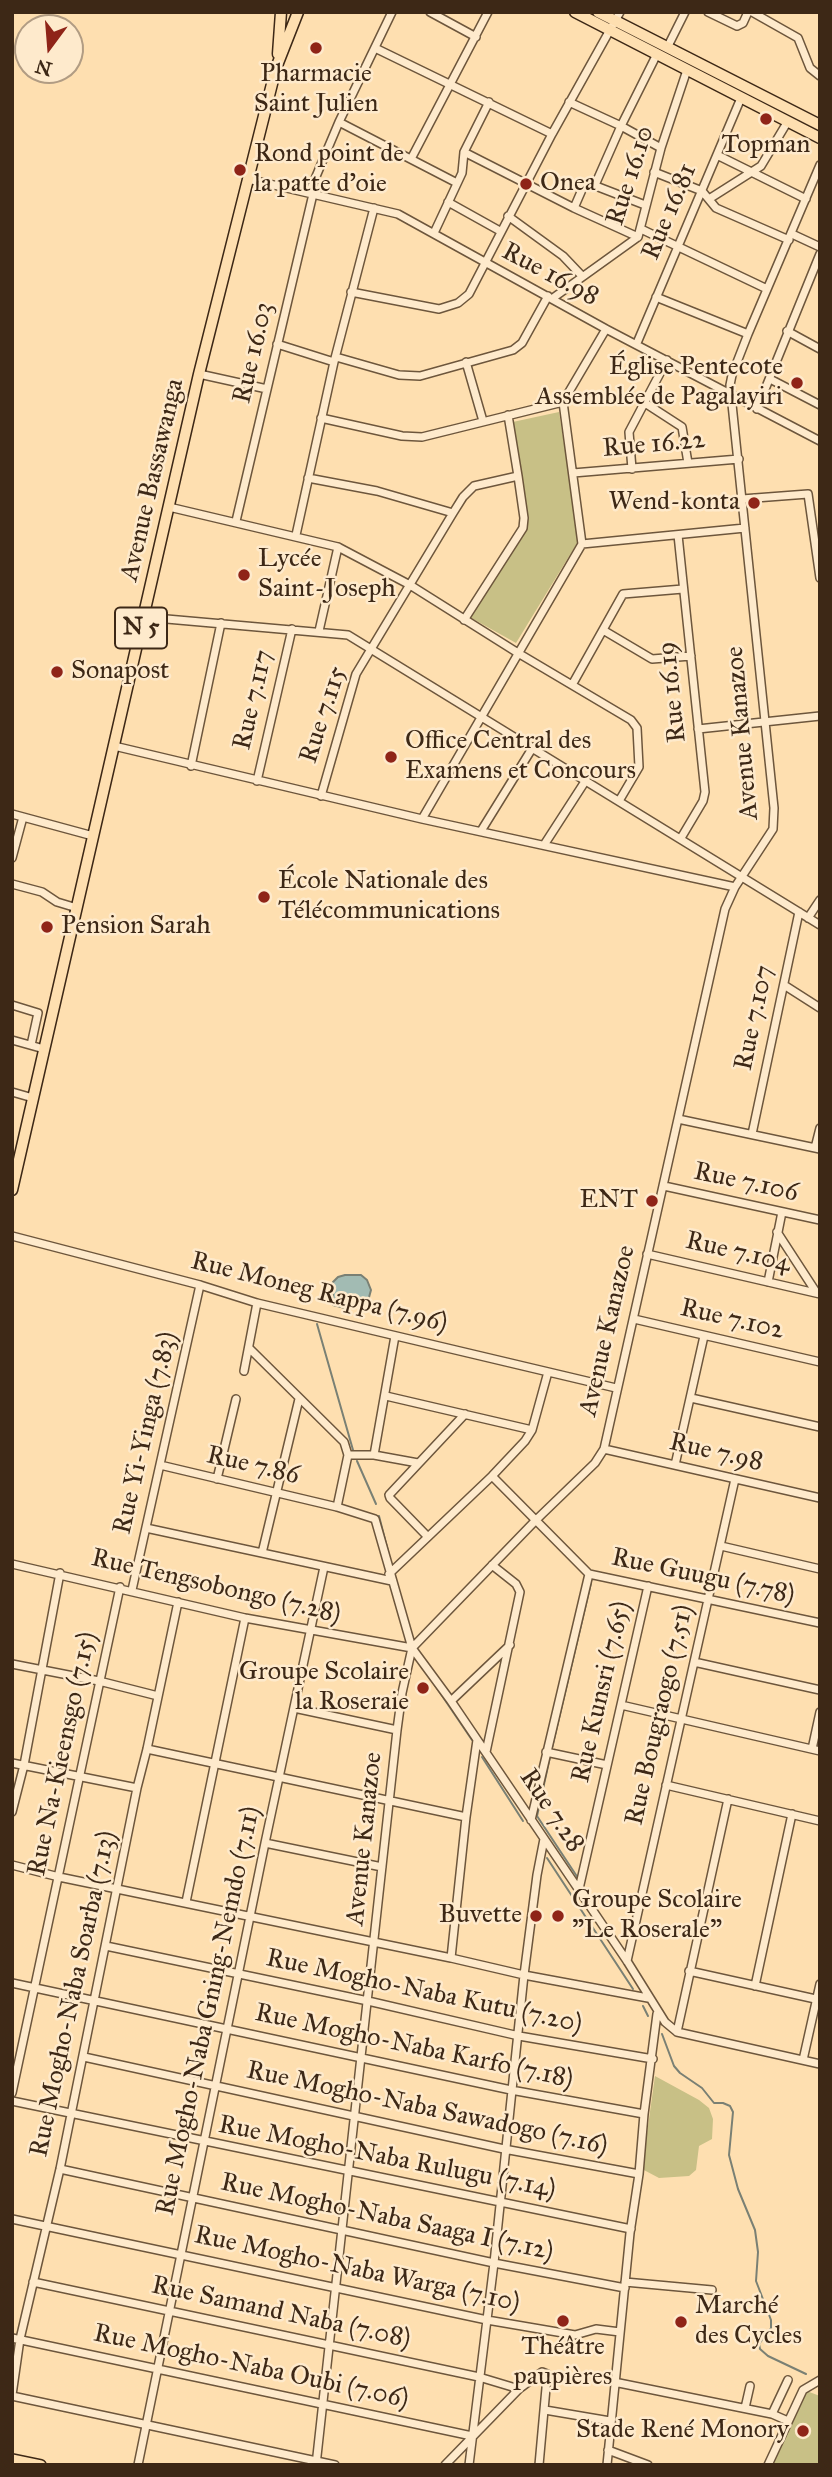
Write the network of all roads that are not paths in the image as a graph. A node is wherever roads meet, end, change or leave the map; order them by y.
1 (281, 12) edge
2 (298, 12) edge
3 (392, 12) edge
4 (430, 12) edge
5 (488, 12) edge
6 (575, 12) edge
7 (598, 12) edge
8 (685, 12) edge
9 (708, 12) edge
10 (750, 12) edge
11 (615, 22) edge
12 (476, 37) junction
13 (375, 48) junction
14 (667, 48) junction
15 (657, 54) junction
16 (276, 68) junction
17 (687, 70) junction
18 (820, 76) edge
19 (450, 86) junction
20 (741, 98) junction
21 (489, 102) junction
22 (569, 103) junction
23 (788, 121) junction
24 (339, 122) junction
25 (820, 125) edge
26 (621, 126) junction
27 (552, 134) junction
28 (820, 138) edge
29 (661, 148) junction
30 (464, 152) junction
31 (717, 155) junction
32 (411, 159) junction
33 (820, 166) edge
34 (654, 172) junction
35 (753, 173) junction
36 (248, 179) junction
37 (457, 183) junction
38 (527, 184) junction
39 (595, 185) junction
40 (702, 191) junction
41 (311, 194) junction
42 (709, 199) junction
43 (806, 199) junction
44 (448, 202) junction
45 (645, 205) junction
46 (374, 208) junction
47 (574, 208) junction
48 (508, 216) junction
49 (500, 231) junction
50 (434, 233) junction
51 (639, 233) junction
52 (790, 237) junction
53 (678, 245) junction
54 (820, 247) edge
55 (820, 254) edge
56 (486, 264) junction
57 (582, 276) junction
58 (767, 289) junction
59 (351, 292) junction
60 (551, 297) junction
61 (656, 297) junction
62 (606, 329) junction
63 (787, 331) junction
64 (748, 334) junction
65 (637, 343) junction
66 (277, 344) junction
67 (820, 349) edge
68 (335, 360) junction
69 (667, 360) junction
70 (466, 362) junction
71 (199, 374) junction
72 (770, 379) junction
73 (267, 389) junction
74 (731, 395) junction
75 (563, 402) junction
76 (645, 403) junction
77 (820, 405) edge
78 (757, 409) junction
79 (508, 415) junction
80 (321, 418) junction
81 (483, 421) junction
82 (820, 441) edge
83 (739, 459) junction
84 (688, 463) junction
85 (632, 469) junction
86 (573, 473) junction
87 (519, 476) junction
88 (308, 478) junction
89 (742, 499) junction
90 (169, 507) junction
91 (453, 513) junction
92 (236, 521) junction
93 (745, 528) junction
94 (296, 535) junction
95 (678, 535) junction
96 (582, 544) junction
97 (338, 547) junction
98 (820, 578) edge
99 (410, 585) junction
100 (683, 589) junction
101 (144, 617) junction
102 (464, 620) junction
103 (221, 623) junction
104 (292, 629) junction
105 (603, 630) junction
106 (319, 631) junction
107 (372, 649) junction
108 (518, 653) junction
109 (691, 656) junction
110 (572, 685) junction
111 (481, 715) junction
112 (820, 716) edge
113 (765, 722) junction
114 (698, 729) junction
115 (114, 746) junction
116 (533, 747) junction
117 (191, 766) junction
118 (586, 780) junction
119 (257, 781) junction
120 (321, 796) junction
121 (619, 801) junction
122 (12, 814) edge
123 (23, 817) junction
124 (422, 819) junction
125 (481, 831) junction
126 (93, 836) junction
127 (681, 838) junction
128 (544, 845) junction
129 (12, 858) edge
130 (743, 876) junction
131 (12, 884) edge
132 (735, 887) junction
133 (820, 900) edge
134 (77, 908) junction
135 (800, 912) junction
136 (808, 918) junction
137 (820, 925) edge
138 (784, 985) junction
139 (12, 1005) edge
140 (820, 1008) edge
141 (12, 1040) edge
142 (31, 1045) junction
143 (44, 1049) junction
144 (12, 1092) edge
145 (33, 1098) junction
146 (678, 1119) junction
147 (820, 1128) edge
148 (751, 1134) junction
149 (818, 1149) edge
150 (664, 1186) junction
151 (12, 1190) edge
152 (782, 1212) junction
153 (820, 1220) edge
154 (778, 1232) junction
155 (12, 1237) edge
156 (647, 1254) junction
157 (768, 1282) junction
158 (200, 1285) junction
159 (818, 1293) edge
160 (257, 1303) junction
161 (634, 1319) junction
162 (395, 1336) junction
163 (704, 1336) junction
164 (249, 1348) junction
165 (820, 1362) edge
166 (244, 1371) dead end
167 (548, 1372) junction
168 (616, 1388) junction
169 (386, 1396) junction
170 (691, 1398) junction
171 (236, 1399) dead end
172 (299, 1399) junction
173 (465, 1414) junction
174 (820, 1427) edge
175 (532, 1430) junction
176 (604, 1449) junction
177 (348, 1455) junction
178 (373, 1455) junction
179 (418, 1463) junction
180 (160, 1465) junction
181 (675, 1465) junction
182 (492, 1476) junction
183 (217, 1479) junction
184 (735, 1479) junction
185 (277, 1493) junction
186 (820, 1498) edge
187 (337, 1507) junction
188 (536, 1520) junction
189 (146, 1528) junction
190 (427, 1536) junction
191 (721, 1546) junction
192 (261, 1553) junction
193 (12, 1564) edge
194 (492, 1565) junction
195 (324, 1567) junction
196 (820, 1569) edge
197 (60, 1573) junction
198 (589, 1574) junction
199 (390, 1578) junction
200 (648, 1586) junction
201 (120, 1587) junction
202 (132, 1590) junction
203 (708, 1599) junction
204 (178, 1602) junction
205 (245, 1618) junction
206 (820, 1623) edge
207 (310, 1631) junction
208 (510, 1644) junction
209 (412, 1648) junction
210 (694, 1662) junction
211 (12, 1664) edge
212 (41, 1670) junction
213 (99, 1681) junction
214 (820, 1690) edge
215 (158, 1696) junction
216 (452, 1701) junction
217 (621, 1705) junction
218 (294, 1708) junction
219 (820, 1713) edge
220 (681, 1719) junction
221 (397, 1730) junction
222 (477, 1739) junction
223 (147, 1749) junction
224 (816, 1750) edge
225 (486, 1752) junction
226 (546, 1752) junction
227 (12, 1763) edge
228 (214, 1763) junction
229 (23, 1765) junction
230 (607, 1765) junction
231 (80, 1775) junction
232 (279, 1777) junction
233 (666, 1785) junction
234 (137, 1787) junction
235 (728, 1799) junction
236 (389, 1800) junction
237 (12, 1812) edge
238 (792, 1814) junction
239 (466, 1817) junction
240 (531, 1820) junction
241 (820, 1821) edge
242 (544, 1839) junction
243 (265, 1843) junction
244 (12, 1865) edge
245 (382, 1867) junction
246 (59, 1877) junction
247 (118, 1888) junction
248 (579, 1890) junction
249 (186, 1902) junction
250 (251, 1916) junction
251 (375, 1942) junction
252 (106, 1946) junction
253 (451, 1958) junction
254 (626, 1961) junction
255 (689, 1971) junction
256 (238, 1975) junction
257 (524, 1975) junction
258 (12, 1983) edge
259 (820, 1984) edge
260 (755, 1986) junction
261 (35, 1988) junction
262 (648, 1998) junction
263 (818, 2000) edge
264 (368, 2001) junction
265 (94, 2002) junction
266 (657, 2013) junction
267 (227, 2029) junction
268 (677, 2032) junction
269 (519, 2036) junction
270 (83, 2057) junction
271 (361, 2058) junction
272 (653, 2059) junction
273 (803, 2060) junction
274 (820, 2064) edge
275 (216, 2086) junction
276 (511, 2090) junction
277 (12, 2094) edge
278 (12, 2101) edge
279 (71, 2113) junction
280 (644, 2114) junction
281 (354, 2116) junction
282 (203, 2142) junction
283 (504, 2149) junction
284 (60, 2169) junction
285 (349, 2171) junction
286 (639, 2174) junction
287 (191, 2198) junction
288 (499, 2201) junction
289 (12, 2219) edge
290 (46, 2226) junction
291 (631, 2229) junction
292 (342, 2230) junction
293 (181, 2255) junction
294 (494, 2263) junction
295 (33, 2282) junction
296 (625, 2285) junction
297 (335, 2287) junction
298 (712, 2290) dead end
299 (169, 2311) junction
300 (487, 2320) junction
301 (620, 2332) junction
302 (16, 2339) edge
303 (329, 2345) junction
304 (157, 2369) junction
305 (479, 2377) junction
306 (788, 2380) dead end
307 (820, 2380) edge
308 (614, 2382) junction
309 (750, 2386) dead end
310 (519, 2389) junction
311 (12, 2395) edge
312 (323, 2404) junction
313 (744, 2408) junction
314 (545, 2410) junction
315 (772, 2414) junction
316 (610, 2421) junction
317 (788, 2421) junction
318 (146, 2424) junction
319 (472, 2437) junction
320 (608, 2450) junction
321 (12, 2459) edge
322 (316, 2463) edge
323 (41, 2465) edge
324 (138, 2465) edge
325 (335, 2465) edge
326 (445, 2465) edge
327 (469, 2465) edge
328 (539, 2465) edge
329 (607, 2465) edge
330 (648, 2465) edge
331 (768, 2465) edge

1 - 16 highway, Avenue Bassawanga / N 5
2 - 16 highway, Avenue Bassawanga / N 5
3 - 13 street, Rue 16.03
4 - 12 street
5 - 12 street
6 - 11 highway
7 - 11 highway
8 - 14 street
9 - 10 street
10 - 18 street
11 - 14 highway
11 - 15 highway
11 - 22 street
12 - 19 street
13 - 19 street
13 - 24 street, Rue 16.03
14 - 25 highway
15 - 17 highway
15 - 26 street
16 - 36 highway, Avenue Bassawanga / N 5
17 - 20 highway
17 - 29 street, Rue 16.10
19 - 21 street
19 - 32 street
20 - 23 highway
20 - 31 street, Rue 16.81
21 - 27 street
21 - 30 street
22 - 26 street
22 - 27 street
23 - 28 highway
23 - 35 street
24 - 32 street
24 - 41 street, Rue 16.03
26 - 29 street
26 - 39 street
27 - 38 street
29 - 34 street, Rue 16.10
30 - 37 street
30 - 38 street
31 - 35 street
31 - 40 street, Rue 16.81
32 - 37 street
33 - 43 street, Avenue Kanazoe
34 - 40 street
34 - 45 street, Rue 16.10
35 - 42 street
35 - 43 street
36 - 41 street, Rue 16.98
36 - 71 highway, Avenue Bassawanga / N 5
37 - 44 street
38 - 47 street
38 - 48 street
39 - 45 street
39 - 47 street
40 - 42 street
40 - 53 street, Rue 16.81
41 - 46 street, Rue 16.98
41 - 66 street, Rue 16.03
42 - 52 street
43 - 52 street, Avenue Kanazoe
44 - 49 street
44 - 50 street
45 - 51 street, Rue 16.10
46 - 50 street, Rue 16.98
46 - 59 street
47 - 51 street
48 - 49 street
48 - 57 street
49 - 56 street
50 - 56 street, Rue 16.98
51 - 53 street
51 - 57 street, Rue 16.10
52 - 54 street
52 - 58 street, Avenue Kanazoe
53 - 58 street
53 - 61 street, Rue 16.81
55 - 63 street
56 - 59 street
56 - 60 street, Rue 16.98
57 - 60 street, Rue 16.10
58 - 64 street, Avenue Kanazoe
59 - 68 street
60 - 62 street, Rue 16.98
60 - 70 street, Rue 16.10
61 - 64 street
61 - 65 street, Rue 16.81
62 - 65 street, Rue 16.98
62 - 75 street
63 - 67 street
63 - 72 street
64 - 74 street, Avenue Kanazoe
65 - 69 street, Rue 16.98
66 - 68 street, Rue 16.10
66 - 73 street, Rue 16.03
68 - 70 street, Rue 16.10
68 - 80 street
69 - 74 street, Rue 16.98
69 - 76 street
70 - 81 street
71 - 73 street
71 - 90 highway, Avenue Bassawanga / N 5
72 - 77 street
72 - 78 street
73 - 92 street, Rue 16.03
74 - 78 street, Rue 16.98
74 - 83 street, Avenue Kanazoe
75 - 79 street
75 - 86 street
76 - 84 street
76 - 85 street
78 - 82 street, Rue 16.98
79 - 81 street
79 - 87 street
80 - 81 street
80 - 88 street
83 - 84 street, Rue 16.22
83 - 89 street, Avenue Kanazoe
84 - 85 street, Rue 16.22
85 - 86 street, Rue 16.22
86 - 96 street
87 - 91 street, Rue 7.115
87 - 102 street
88 - 91 street
88 - 94 street
89 - 93 street, Avenue Kanazoe
89 - 98 street
90 - 92 street
90 - 101 highway, Avenue Bassawanga / N 5
91 - 99 street, Rue 7.115
92 - 94 street
93 - 95 street
93 - 113 street, Avenue Kanazoe
94 - 97 street
95 - 96 street
95 - 100 street, Rue 16.19
96 - 108 street
97 - 99 street
97 - 106 street
99 - 102 street
99 - 107 street, Rue 7.115
100 - 105 street
100 - 109 street, Rue 16.19
101 - 103 street
101 - 115 highway, Avenue Bassawanga / N 5
102 - 108 street
103 - 104 street
103 - 117 street
104 - 106 street
104 - 119 street, Rue 7.117
105 - 109 street
105 - 110 street
106 - 107 street
107 - 111 street
107 - 120 street, Rue 7.115
108 - 110 street
108 - 111 street
109 - 114 street, Rue 16.19
110 - 121 street
111 - 116 street
111 - 124 street
112 - 113 street
113 - 114 street
113 - 130 street, Avenue Kanazoe
114 - 127 street, Rue 16.19
115 - 117 street
115 - 126 highway, Avenue Bassawanga / N 5
116 - 118 street
116 - 125 street
117 - 119 street
118 - 121 street
118 - 128 street
119 - 120 street
120 - 124 street
121 - 127 street
122 - 123 street
123 - 126 street
123 - 129 street
124 - 125 street
125 - 128 street
126 - 134 highway, Avenue Bassawanga / N 5
127 - 130 street
128 - 132 street
130 - 132 street, Avenue Kanazoe
130 - 135 street
131 - 134 street
132 - 146 street, Avenue Kanazoe
133 - 136 street
134 - 143 highway, Avenue Bassawanga / N 5
135 - 136 street
135 - 138 street, Rue 7.107
136 - 137 street
138 - 140 street
138 - 148 street, Rue 7.107
139 - 142 street
141 - 142 street
142 - 143 street
143 - 145 highway, Avenue Bassawanga / N 5
144 - 145 street
145 - 151 highway, Avenue Bassawanga / N 5
146 - 148 street
146 - 150 street, Avenue Kanazoe
147 - 149 street
148 - 149 street
150 - 152 street, Rue 7.106
150 - 156 street, Avenue Kanazoe
152 - 153 street, Rue 7.106
152 - 154 street
154 - 157 street
154 - 159 street
155 - 158 street, Rue Moneg Rappa (7.96)
156 - 157 street, Rue 7.104
156 - 161 street, Avenue Kanazoe
157 - 159 street, Rue 7.104
158 - 160 street, Rue Moneg Rappa (7.96)
158 - 180 street, Rue Yi-Yinga (7.83)
160 - 162 street, Rue Moneg Rappa (7.96)
160 - 164 street
161 - 163 street, Rue 7.102
161 - 168 street, Avenue Kanazoe
162 - 167 street, Rue Moneg Rappa (7.96)
162 - 169 street
163 - 165 street, Rue 7.102
163 - 170 street
164 - 166 street
164 - 172 street
167 - 168 street, Rue Moneg Rappa (7.96)
167 - 175 street
168 - 176 street, Avenue Kanazoe
169 - 173 street
169 - 178 street
170 - 174 street
170 - 181 street
171 - 183 street
172 - 177 street
172 - 185 street
173 - 175 street
173 - 179 street
175 - 182 street
176 - 181 street, Rue 7.98
176 - 188 street, Avenue Kanazoe
177 - 178 street
177 - 187 street
178 - 179 street
179 - 190 street
180 - 183 street, Rue 7.86
180 - 189 street, Rue Yi-Yinga (7.83)
181 - 184 street, Rue 7.98
182 - 188 street, Rue Guugu (7.78)
182 - 190 street
183 - 185 street, Rue 7.86
184 - 186 street, Rue 7.98
184 - 191 street, Rue Bougraogo (7.51)
185 - 187 street, Rue 7.86
185 - 192 street
187 - 199 street, Rue 7.86
188 - 194 street, Avenue Kanazoe
188 - 198 street, Rue Guugu (7.78)
189 - 192 street
189 - 202 street, Rue Yi-Yinga (7.83)
190 - 199 street
191 - 196 street
191 - 203 street, Rue Bougraogo (7.51)
192 - 195 street
193 - 197 street, Rue Tengsobongo (7.28)
194 - 208 street
194 - 209 street, Avenue Kanazoe
195 - 199 street
195 - 207 street, Rue Mogho-Naba Gning-Nemdo (7.11)
197 - 201 street, Rue Tengsobongo (7.28)
197 - 212 street
198 - 200 street, Rue Guugu (7.78)
198 - 226 street
199 - 209 street
200 - 203 street, Rue Guugu (7.78)
200 - 217 street, Rue Kunsri (7.65)
201 - 202 street, Rue Tengsobongo (7.28)
201 - 213 street, Rue Na-Kieensgo (7.15)
202 - 204 street, Rue Tengsobongo (7.28)
203 - 206 street, Rue Guugu (7.78)
203 - 210 street, Rue Bougraogo (7.51)
204 - 205 street, Rue Tengsobongo (7.28)
204 - 215 street, Rue Mogho-Naba Soarba (7.13)
205 - 207 street, Rue Tengsobongo (7.28)
205 - 228 street
207 - 209 street, Rue Tengsobongo (7.28)
207 - 218 street, Rue Mogho-Naba Gning-Nemdo (7.11)
208 - 216 street
208 - 225 street
209 - 216 street, Rue 7.28
209 - 221 street, Avenue Kanazoe
210 - 214 street
210 - 220 street, Rue Bougraogo (7.51)
211 - 212 street
212 - 213 street
212 - 229 street
213 - 215 street
213 - 231 street, Rue Na-Kieensgo (7.15)
215 - 223 street, Rue Mogho-Naba Soarba (7.13)
216 - 222 street, Rue 7.28
217 - 220 street
217 - 230 street, Rue Kunsri (7.65)
218 - 221 street
218 - 232 street, Rue Mogho-Naba Gning-Nemdo (7.11)
219 - 224 street
220 - 224 street
220 - 233 street, Rue Bougraogo (7.51)
221 - 236 street, Avenue Kanazoe
222 - 225 street, Rue 7.28
222 - 239 street
223 - 228 street
223 - 234 street, Rue Mogho-Naba Soarba (7.13)
225 - 240 street, Rue 7.28
226 - 230 street
226 - 240 street
227 - 229 street
228 - 232 street
228 - 249 street
229 - 231 street
229 - 237 street
230 - 248 street, Rue Kunsri (7.65)
231 - 234 street
231 - 246 street, Rue Na-Kieensgo (7.15)
232 - 236 street
232 - 243 street, Rue Mogho-Naba Gning-Nemdo (7.11)
233 - 235 street
233 - 254 street, Rue Bougraogo (7.51)
234 - 247 street, Rue Mogho-Naba Soarba (7.13)
235 - 238 street
235 - 255 street
236 - 239 street
236 - 245 street, Avenue Kanazoe
238 - 241 street
238 - 260 street
239 - 253 street
240 - 242 street, Rue 7.28
242 - 248 street, Rue 7.28
242 - 257 street
243 - 245 street
243 - 250 street, Rue Mogho-Naba Gning-Nemdo (7.11)
244 - 246 street
245 - 251 street, Avenue Kanazoe
246 - 247 street
246 - 261 street, Rue Na-Kieensgo (7.15)
247 - 249 street
247 - 252 street, Rue Mogho-Naba Soarba (7.13)
248 - 254 street, Rue 7.28
249 - 250 street
250 - 251 street
250 - 256 street, Rue Mogho-Naba Gning-Nemdo (7.11)
251 - 253 street
251 - 264 street, Avenue Kanazoe
252 - 256 street, Rue Mogho-Naba Kutu (7.20)
252 - 265 street, Rue Mogho-Naba Soarba (7.13)
253 - 257 street
254 - 262 street, Rue 7.28
255 - 260 street
255 - 268 street
256 - 264 street, Rue Mogho-Naba Kutu (7.20)
256 - 267 street, Rue Mogho-Naba Gning-Nemdo (7.11)
257 - 262 street
257 - 269 street
258 - 261 street, Rue Mogho-Naba Karfo (7.18)
259 - 263 street
260 - 263 street
261 - 265 street, Rue Mogho-Naba Karfo (7.18)
261 - 277 street, Rue Na-Kieensgo (7.15)
262 - 266 street, Rue 7.28
263 - 273 street
264 - 269 street, Rue Mogho-Naba Kutu (7.20)
264 - 271 street, Avenue Kanazoe
265 - 267 street, Rue Mogho-Naba Karfo (7.18)
265 - 270 street, Rue Mogho-Naba Soarba (7.13)
266 - 268 street, Rue 7.28
266 - 272 street
267 - 271 street, Rue Mogho-Naba Karfo (7.18)
267 - 275 street, Rue Mogho-Naba Gning-Nemdo (7.11)
268 - 273 street
269 - 272 street, Rue Mogho-Naba Kutu (7.20)
269 - 276 street
270 - 275 street, Rue Mogho-Naba Sawadogo (7.16)
270 - 279 street, Rue Mogho-Naba Soarba (7.13)
271 - 276 street, Rue Mogho-Naba Karfo (7.18)
271 - 281 street, Avenue Kanazoe
272 - 280 street
273 - 274 street
275 - 281 street, Rue Mogho-Naba Sawadogo (7.16)
275 - 282 street, Rue Mogho-Naba Gning-Nemdo (7.11)
276 - 280 street, Rue Mogho-Naba Karfo (7.18)
276 - 283 street
278 - 279 street, Rue Mogho-Naba Rulugu (7.14)
279 - 282 street, Rue Mogho-Naba Rulugu (7.14)
279 - 284 street, Rue Mogho-Naba Soarba (7.13)
280 - 286 street
281 - 283 street, Rue Mogho-Naba Sawadogo (7.16)
281 - 285 street, Avenue Kanazoe
282 - 285 street, Rue Mogho-Naba Rulugu (7.14)
282 - 287 street, Rue Mogho-Naba Gning-Nemdo (7.11)
283 - 286 street, Rue Mogho-Naba Sawadogo (7.16)
283 - 288 street
284 - 287 street, Rue Mogho-Naba Saaga I (7.12)
284 - 290 street, Rue Mogho-Naba Soarba (7.13)
285 - 288 street, Rue Mogho-Naba Rulugu (7.14)
285 - 292 street, Avenue Kanazoe
286 - 291 street
287 - 292 street, Rue Mogho-Naba Saaga I (7.12)
287 - 293 street, Rue Mogho-Naba Gning-Nemdo (7.11)
288 - 291 street, Rue Mogho-Naba Rulugu (7.14)
288 - 294 street
289 - 290 street, Rue Mogho-Naba Warga (7.10)
290 - 293 street, Rue Mogho-Naba Warga (7.10)
290 - 295 street, Rue Mogho-Naba Soarba (7.13)
291 - 296 street
292 - 294 street, Rue Mogho-Naba Saaga I (7.12)
292 - 297 street, Avenue Kanazoe
293 - 297 street, Rue Mogho-Naba Warga (7.10)
293 - 299 street, Rue Mogho-Naba Gning-Nemdo (7.11)
294 - 296 street, Rue Mogho-Naba Saaga I (7.12)
294 - 300 street
295 - 299 street, Rue Samand Naba (7.08)
295 - 302 street, Rue Mogho-Naba Soarba (7.13)
296 - 298 street, Rue Mogho-Naba Saaga I (7.12)
296 - 301 street
297 - 300 street, Rue Mogho-Naba Warga (7.10)
297 - 303 street, Avenue Kanazoe
299 - 303 street, Rue Samand Naba (7.08)
299 - 304 street, Rue Mogho-Naba Gning-Nemdo (7.11)
300 - 301 street, Rue Mogho-Naba Warga (7.10)
300 - 305 street
301 - 308 street
302 - 304 street, Rue Mogho-Naba Oubi (7.06)
302 - 311 street, Rue Mogho-Naba Soarba (7.13)
303 - 305 street, Rue Samand Naba (7.08)
303 - 312 street, Avenue Kanazoe
304 - 312 street, Rue Mogho-Naba Oubi (7.06)
304 - 318 street, Rue Mogho-Naba Gning-Nemdo (7.11)
305 - 310 street, Rue Samand Naba (7.08)
305 - 319 street
306 - 315 street
307 - 317 street
308 - 313 street
308 - 316 street
309 - 313 street
310 - 314 street
310 - 319 street
311 - 318 street
312 - 319 street, Rue Mogho-Naba Oubi (7.06)
312 - 322 street, Avenue Kanazoe
313 - 315 street
314 - 316 street
314 - 328 street
315 - 317 street
316 - 320 street
317 - 331 street
318 - 322 street
318 - 324 street, Rue Mogho-Naba Gning-Nemdo (7.11)
319 - 326 street
319 - 327 street
320 - 329 street
320 - 330 street
321 - 323 main road
322 - 325 street

